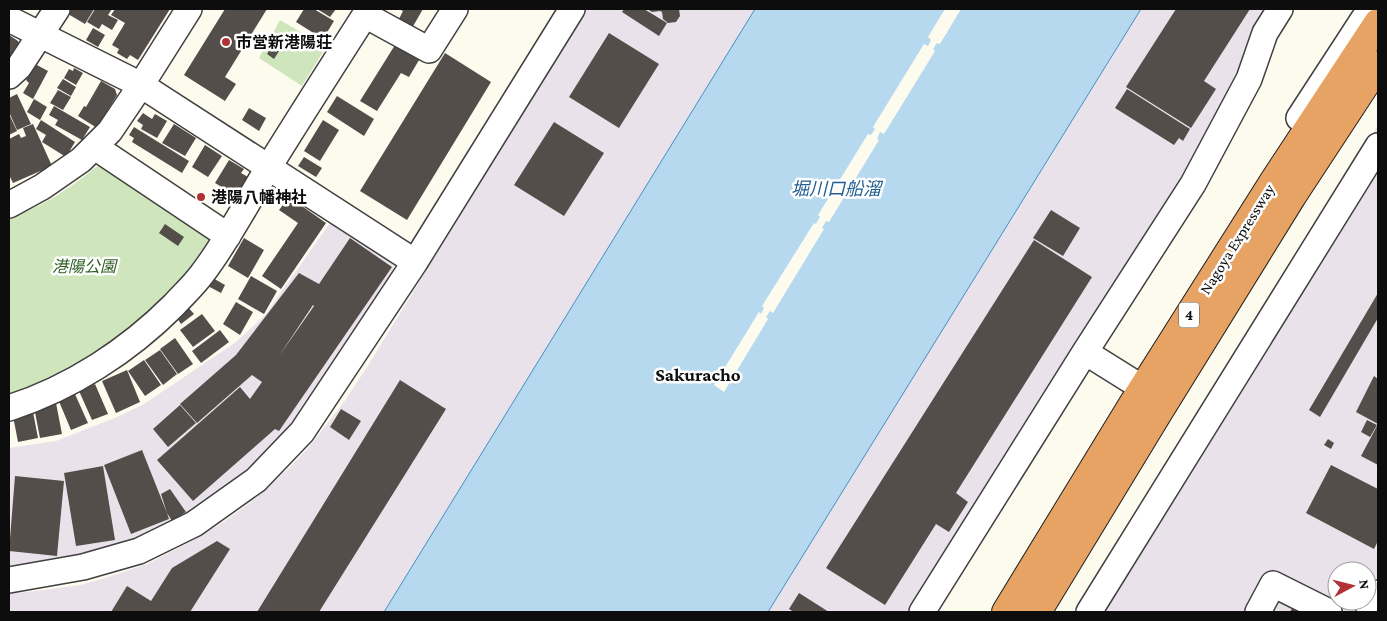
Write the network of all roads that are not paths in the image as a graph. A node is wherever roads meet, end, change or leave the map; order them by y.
1 (57, 9) edge
2 (189, 9) edge
3 (455, 9) edge
4 (572, 9) edge
5 (1280, 9) edge
6 (1370, 9) edge
7 (366, 12) edge
8 (9, 19) edge
9 (1378, 22) edge
10 (41, 35) junction
11 (1378, 66) edge
12 (9, 76) edge
13 (141, 85) junction
14 (1378, 146) edge
15 (95, 147) junction
16 (268, 167) junction
17 (9, 204) edge
18 (228, 236) junction
19 (415, 262) junction
20 (1085, 352) junction
21 (1133, 382) junction
22 (9, 408) edge
23 (9, 580) edge
24 (1378, 593) edge
25 (922, 612) edge
26 (996, 612) edge
27 (1006, 612) edge
28 (1037, 612) edge
29 (1089, 612) edge
30 (1258, 612) edge
31 (1330, 612) edge
32 (1369, 612) edge

1 - 10 street
2 - 13 street
3 - 7 street
4 - 19 street
5 - 20 street
6 - 21 street
7 - 16 street
8 - 10 street
9 - 27 highway, Nagoya Expressway / 4
10 - 12 street
10 - 13 street
11 - 28 highway, Nagoya Expressway / 4
13 - 15 street
13 - 16 street
14 - 29 street
15 - 17 street
15 - 18 street
16 - 18 street
16 - 19 street
18 - 22 street
19 - 23 street
20 - 21 street
20 - 25 street
21 - 26 street
24 - 32 street
30 - 31 street

